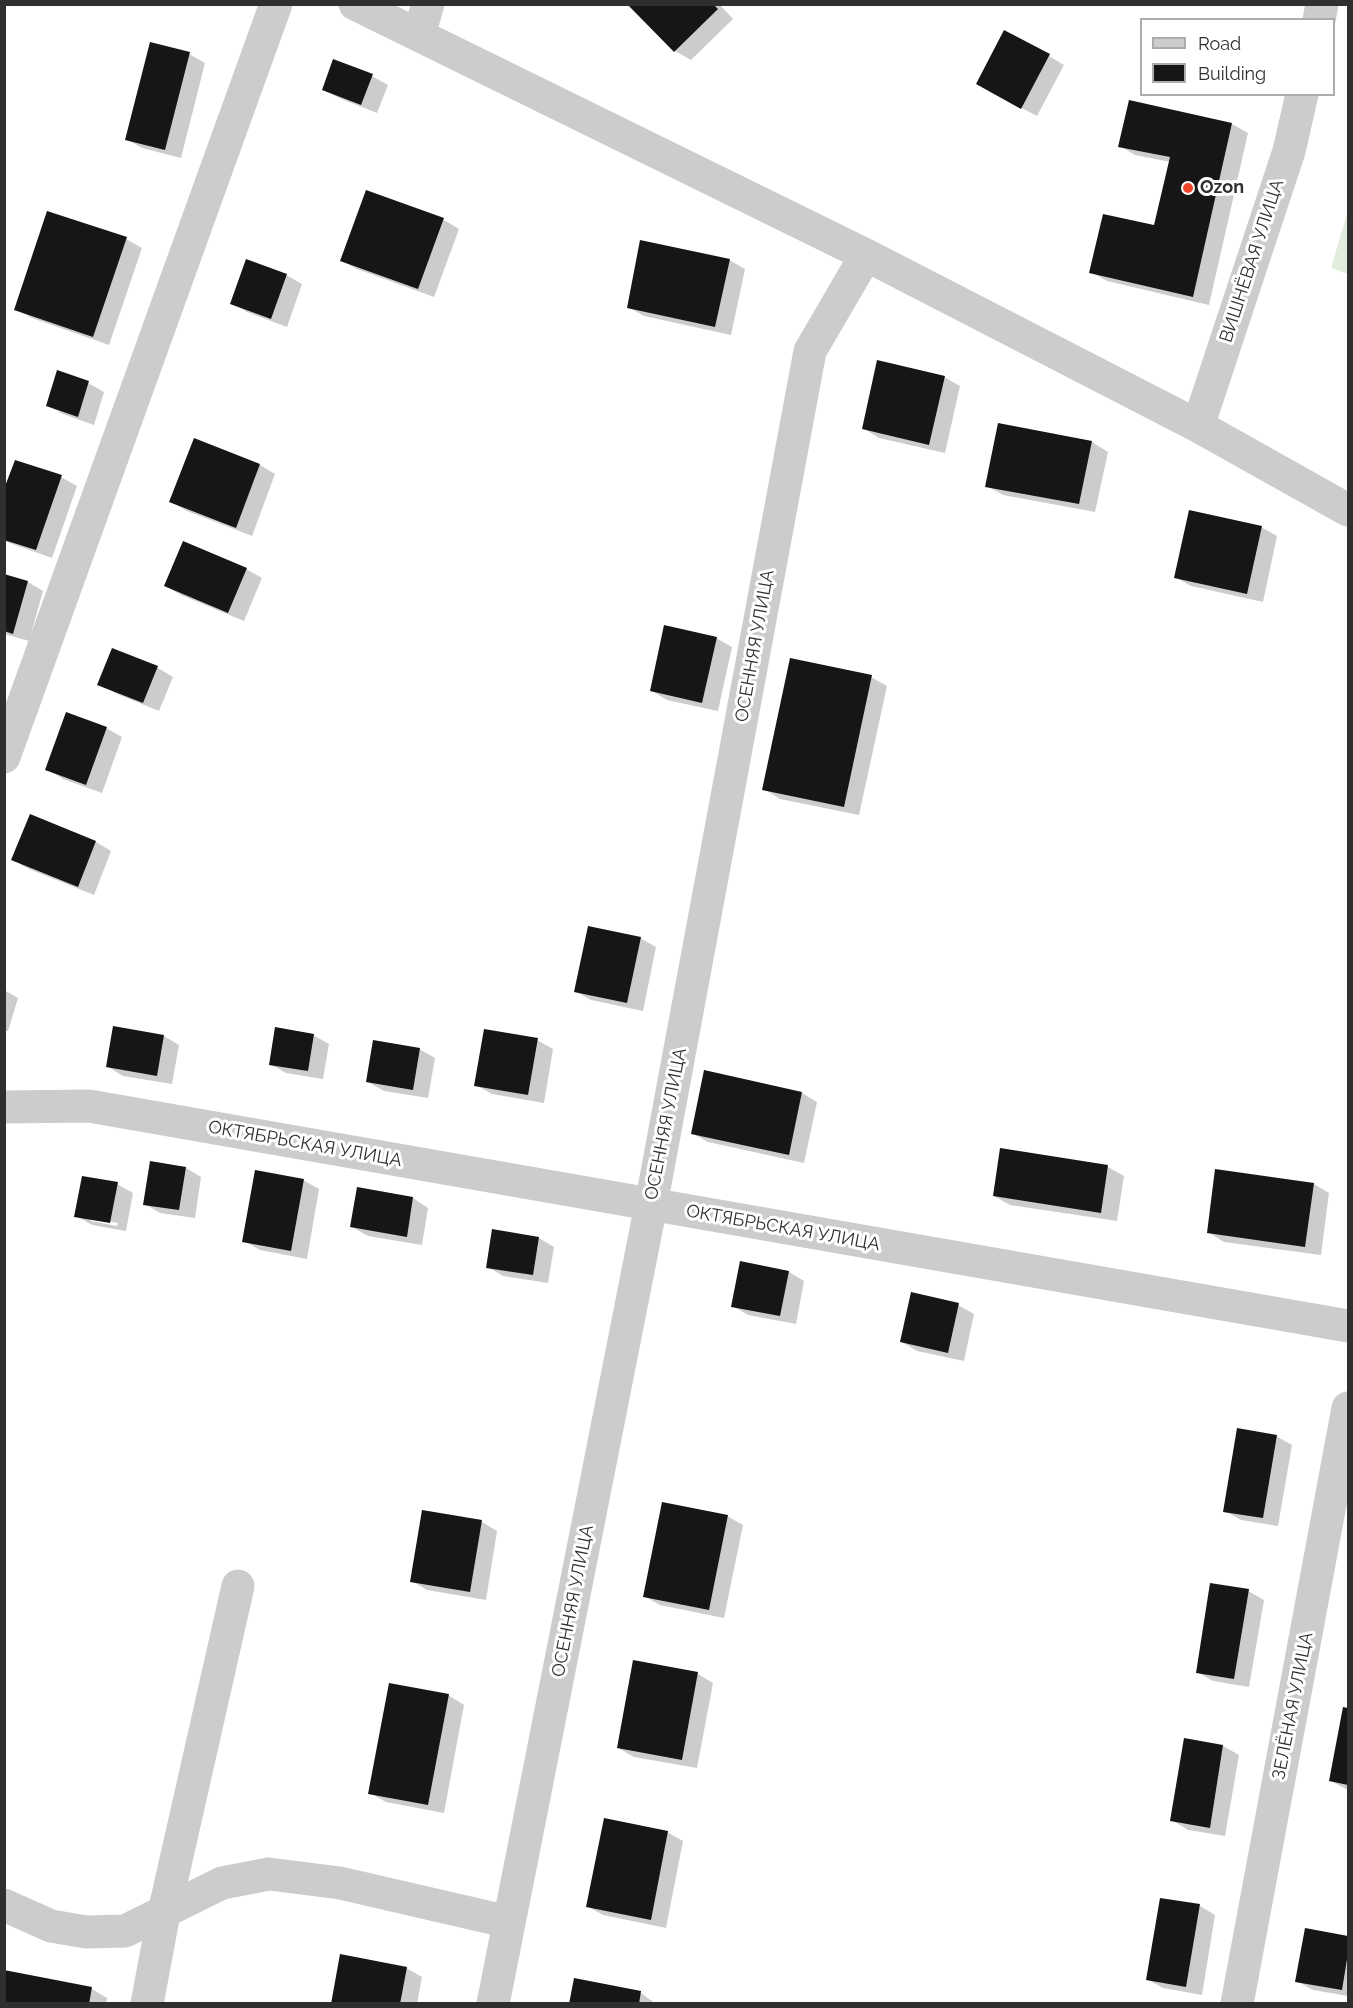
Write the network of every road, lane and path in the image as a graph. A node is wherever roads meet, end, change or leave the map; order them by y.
1 (276, 4) edge
2 (355, 4) edge
3 (423, 20) edge
4 (1302, 96) edge
5 (866, 255) junction
6 (1198, 426) junction
7 (1348, 510) edge
8 (4, 757) edge
9 (4, 1107) edge
10 (651, 1205) junction
11 (1348, 1326) edge
12 (1348, 1408) edge
13 (237, 1586) dead end
14 (4, 1905) edge
15 (164, 1913) junction
16 (509, 1922) junction
17 (147, 2004) edge
18 (493, 2004) edge
19 (1237, 2004) edge

1 - 8 street
2 - 3 street
3 - 5 street
4 - 6 street, ВИШНЁВАЯ УЛИЦА
5 - 6 street
5 - 10 street, ОСЕННЯЯ УЛИЦА
6 - 7 street
9 - 10 street, ОКТЯБРЬСКАЯ УЛИЦА
10 - 11 street, ОКТЯБРЬСКАЯ УЛИЦА
10 - 16 street, ОСЕННЯЯ УЛИЦА
12 - 19 street, ЗЕЛЁНАЯ УЛИЦА
13 - 15 street
14 - 15 street
15 - 16 street
15 - 17 street
16 - 18 street, ОСЕННЯЯ УЛИЦА

